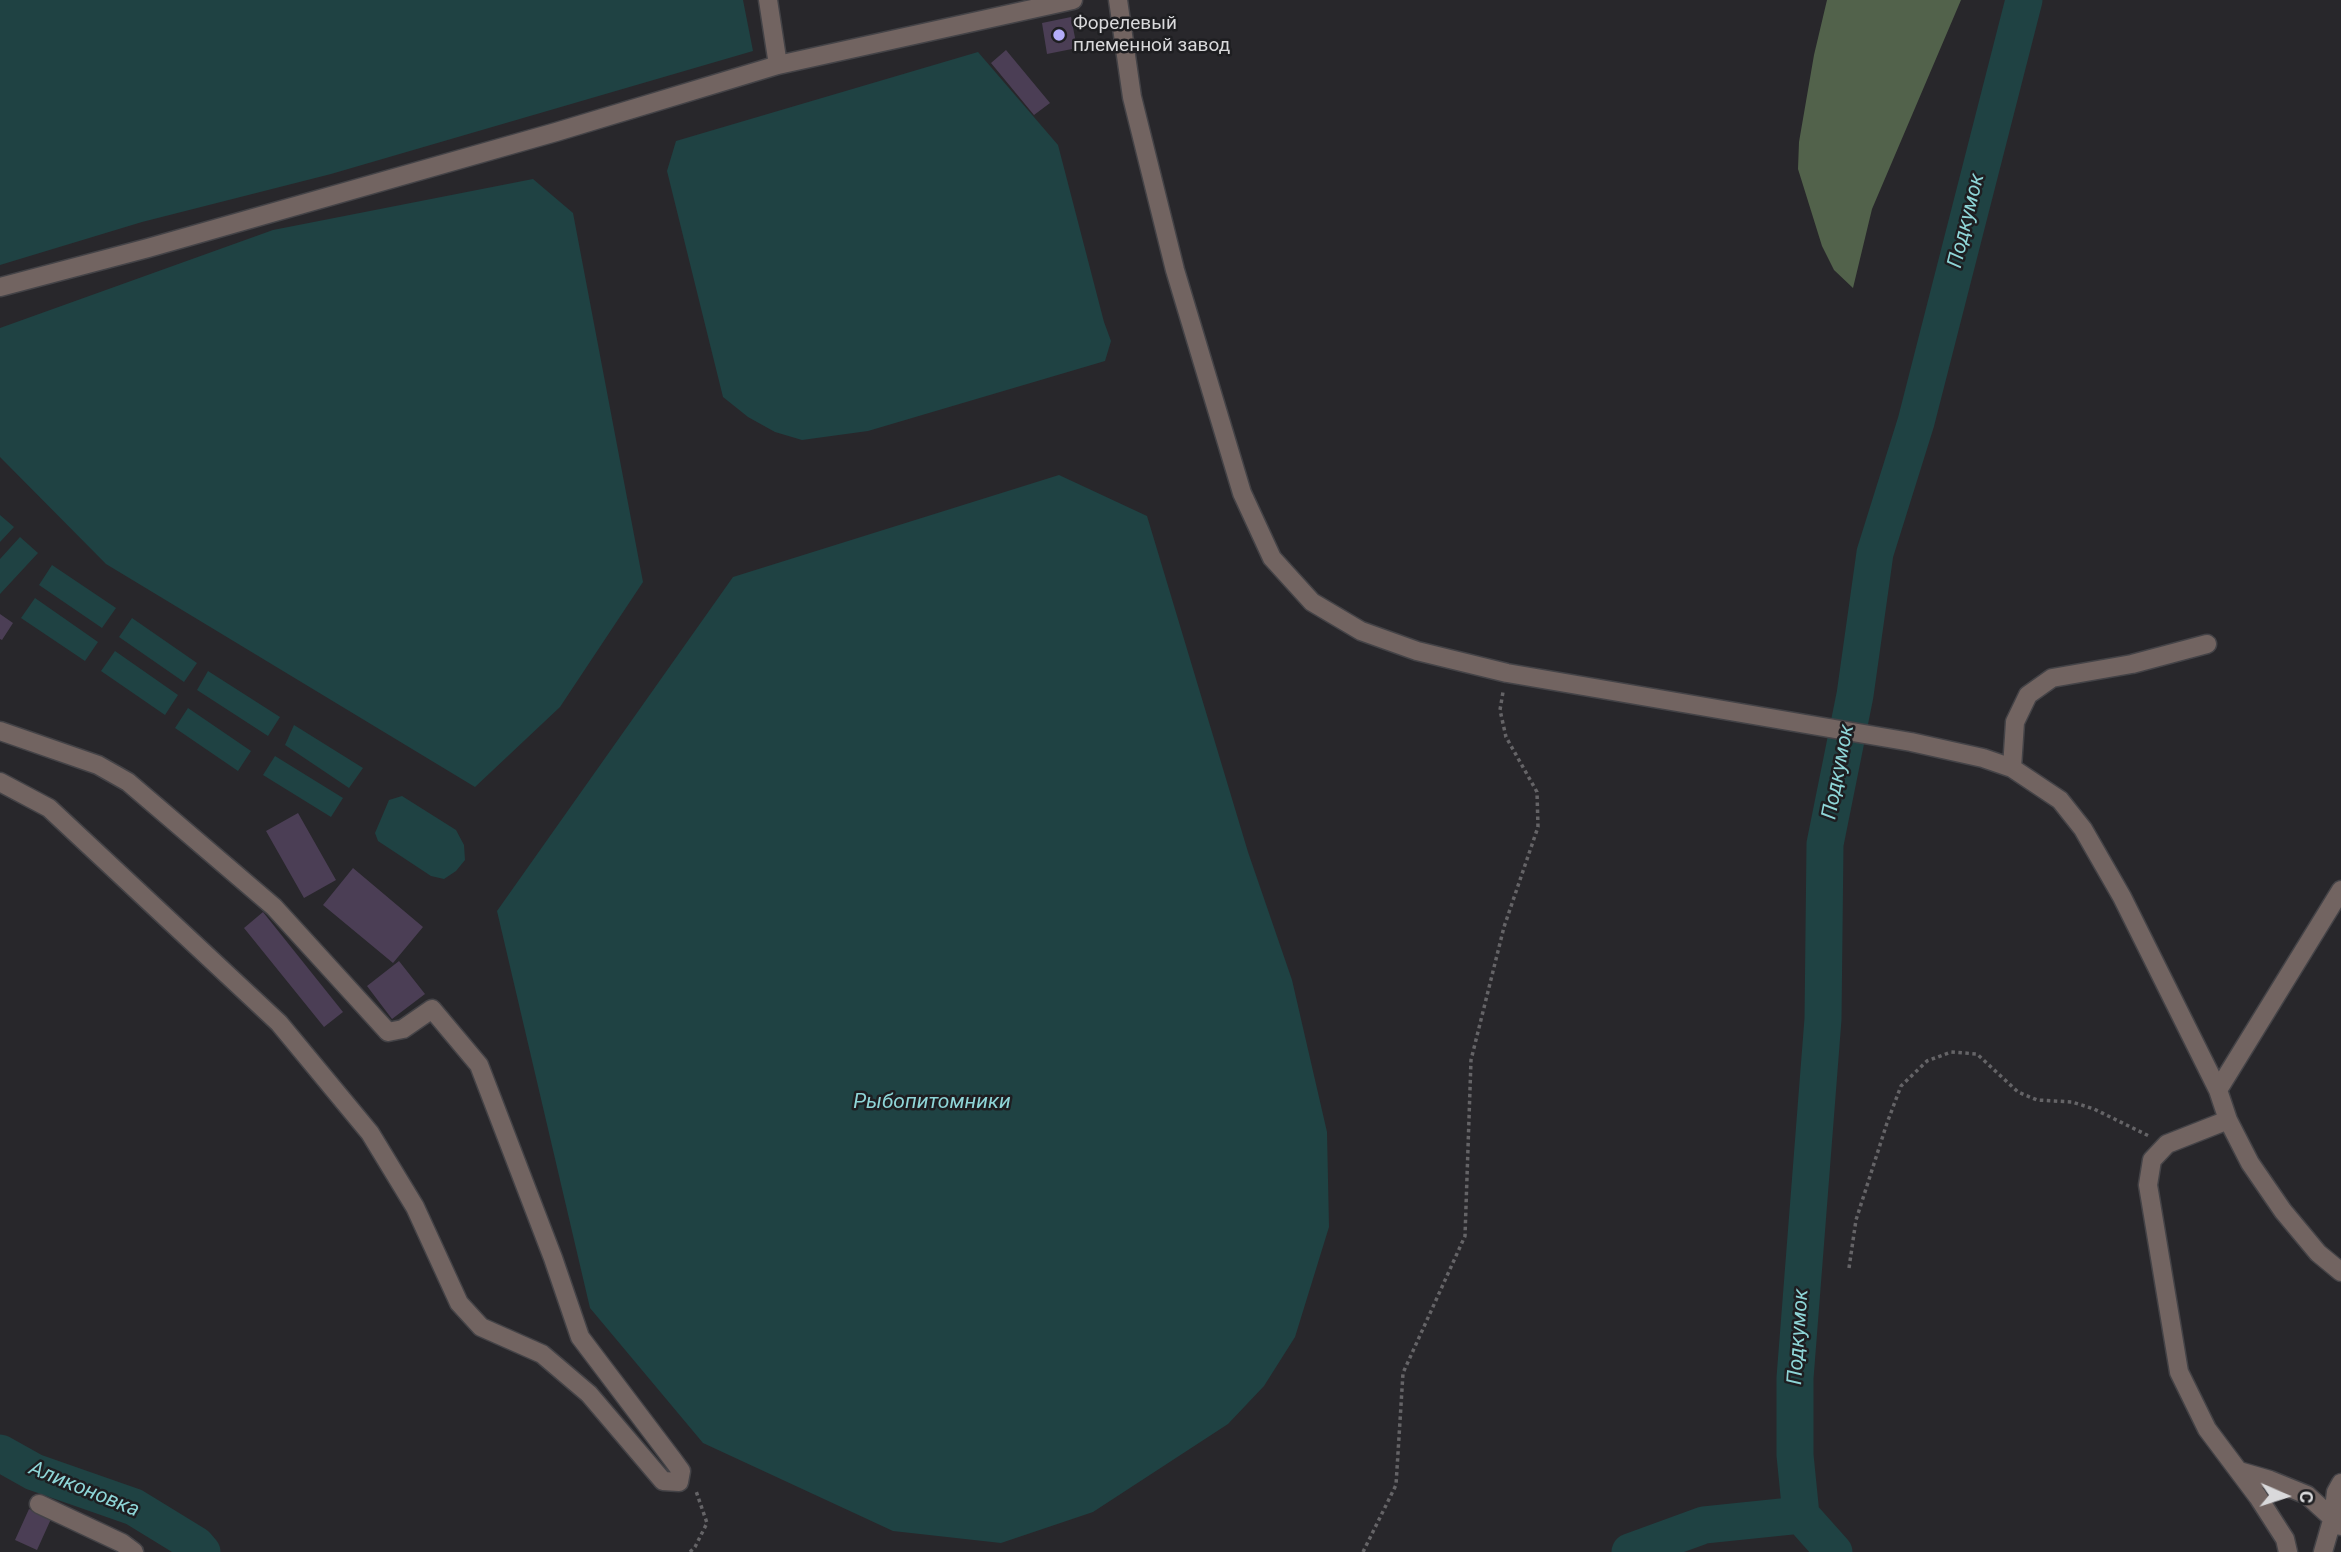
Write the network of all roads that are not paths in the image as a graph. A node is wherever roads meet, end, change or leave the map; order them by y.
1 (768, 0) edge
2 (1073, 0) edge
3 (1118, 0) edge
4 (778, 65) junction
5 (0, 287) edge
6 (2207, 644) dead end
7 (0, 731) edge
8 (2012, 768) junction
9 (0, 782) edge
10 (2341, 890) edge
11 (2218, 1090) junction
12 (2228, 1120) junction
13 (2341, 1272) edge
14 (2239, 1471) junction
15 (2341, 1483) edge
16 (39, 1504) dead end
17 (2337, 1521) edge
18 (134, 1552) edge
19 (2288, 1552) edge
20 (2323, 1552) edge

1 - 4 street
2 - 4 street
3 - 8 street
4 - 5 street
6 - 8 street
7 - 9 street
8 - 11 street
10 - 11 street
11 - 12 street
12 - 13 street
12 - 14 street
14 - 17 street
14 - 19 street
15 - 17 street
16 - 18 street
17 - 20 street

